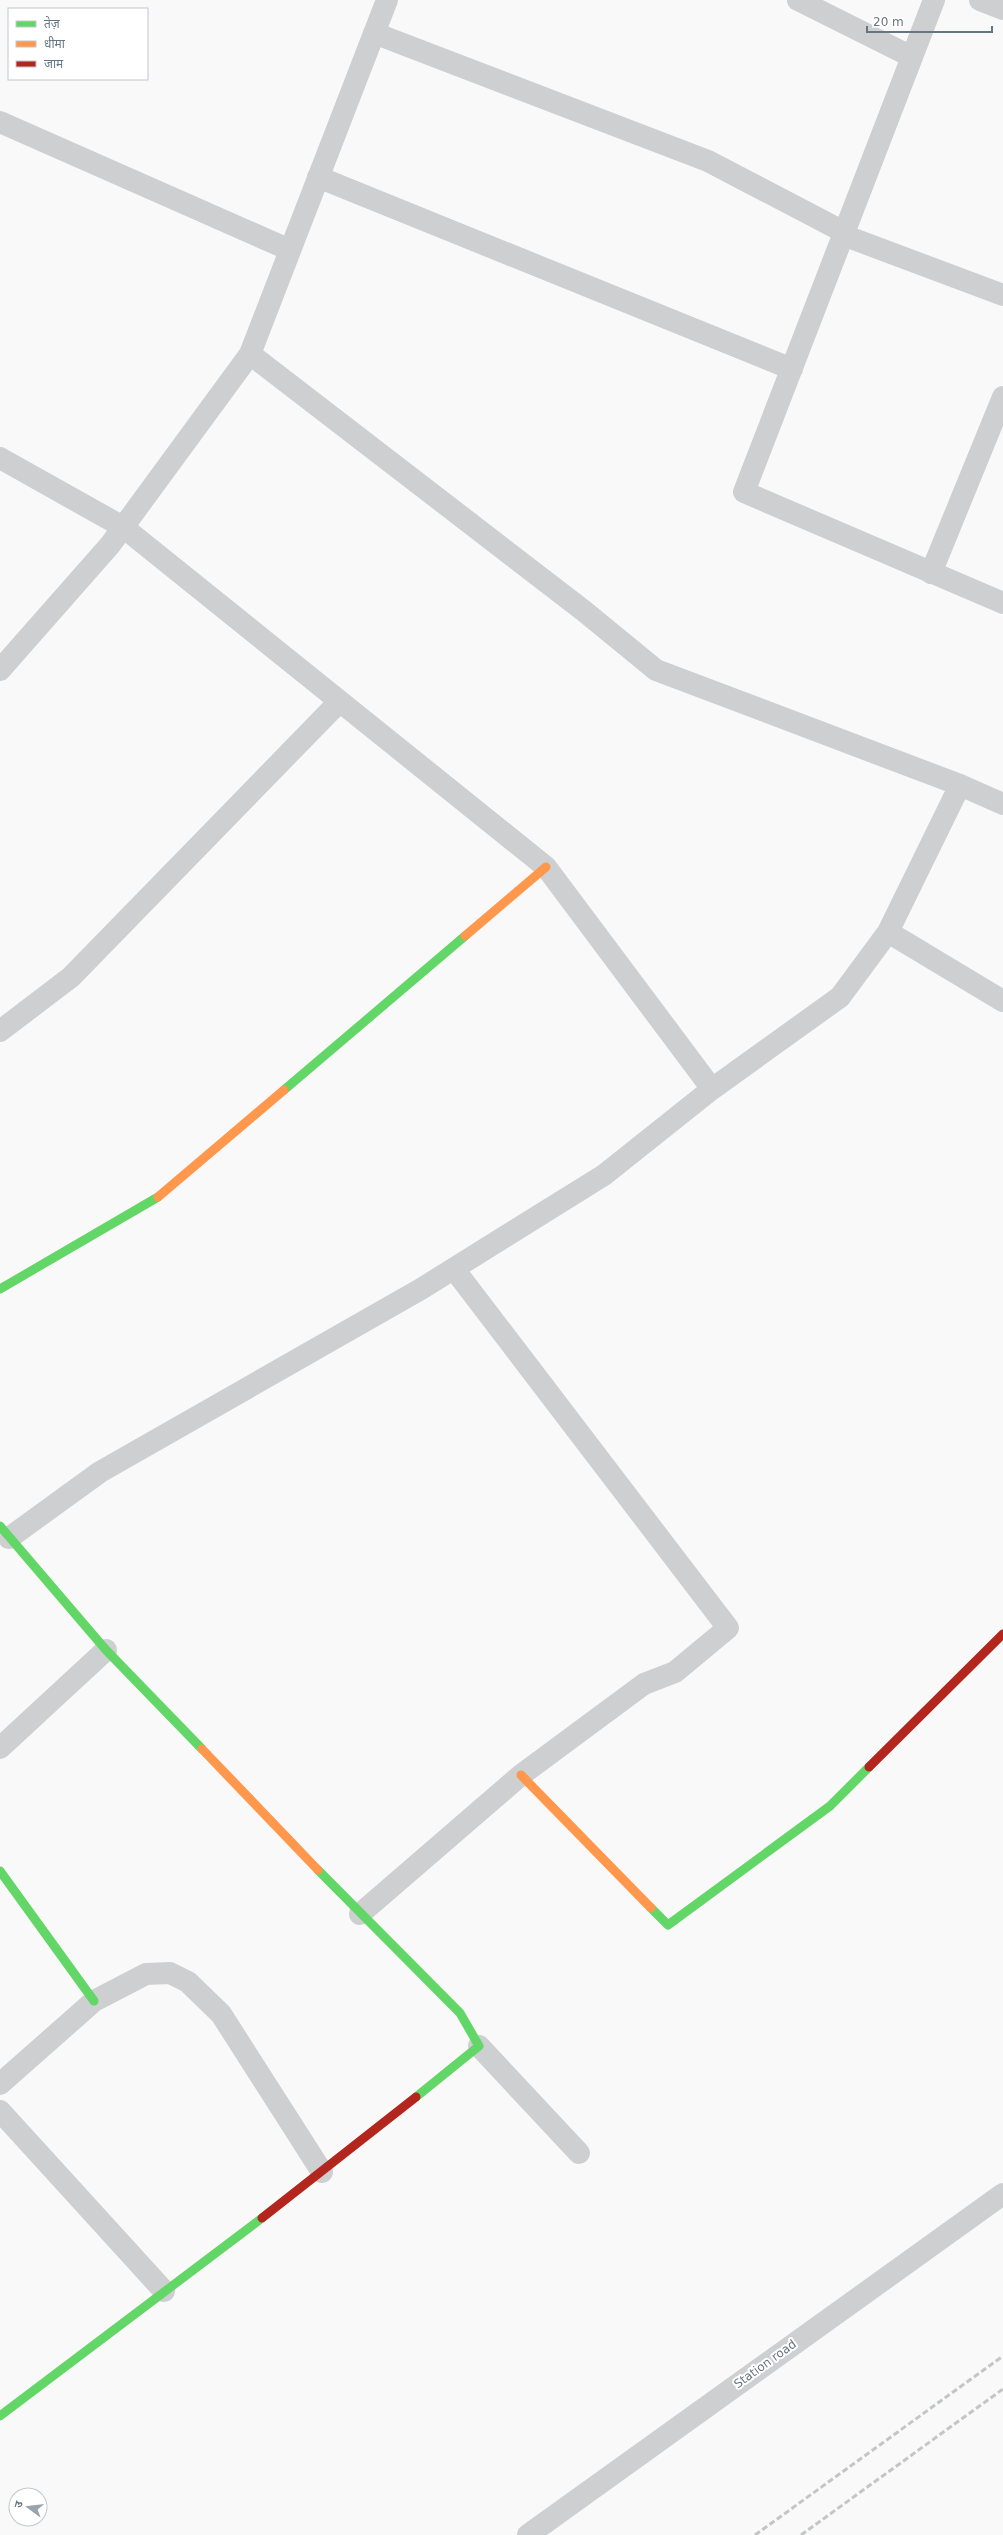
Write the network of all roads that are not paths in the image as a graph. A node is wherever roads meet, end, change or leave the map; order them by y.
1 (387, 0) edge
2 (798, 0) edge
3 (934, 0) edge
4 (980, 0) edge
5 (1003, 9) edge
6 (374, 33) junction
7 (912, 57) junction
8 (0, 122) edge
9 (318, 178) junction
10 (843, 235) junction
11 (290, 250) junction
12 (1003, 295) edge
13 (250, 354) junction
14 (792, 369) junction
15 (1003, 397) edge
16 (0, 458) edge
17 (123, 527) junction
18 (931, 573) junction
19 (1003, 604) edge
20 (0, 670) edge
21 (339, 702) junction
22 (960, 785) junction
23 (1003, 804) edge
24 (546, 867) junction
25 (888, 932) junction
26 (1003, 1001) edge
27 (0, 1031) edge
28 (712, 1089) junction
29 (454, 1269) junction
30 (0, 1289) edge
31 (5, 1532) edge
32 (1003, 1634) edge
33 (106, 1650) junction
34 (0, 1748) edge
35 (521, 1775) junction
36 (0, 1871) edge
37 (360, 1914) junction
38 (94, 2001) junction
39 (479, 2046) junction
40 (0, 2084) edge
41 (0, 2111) edge
42 (580, 2153) dead end
43 (322, 2172) junction
44 (1003, 2194) edge
45 (164, 2291) junction
46 (0, 2416) edge
47 (528, 2535) edge

1 - 6 street
2 - 7 street
3 - 7 street
4 - 5 street
6 - 9 street
6 - 10 street
7 - 10 street
8 - 11 street
9 - 11 street
9 - 14 street
10 - 12 street
10 - 14 street
11 - 13 street
13 - 17 street
13 - 22 street
14 - 18 street
15 - 18 street
16 - 17 street
17 - 20 street
17 - 21 street
18 - 19 street
21 - 24 street
21 - 27 street
22 - 23 street
22 - 25 street
24 - 28 street
24 - 30 street
25 - 26 street
25 - 28 street
28 - 29 street
29 - 31 street
29 - 35 street
31 - 33 street
32 - 35 street
33 - 34 street
33 - 37 street
35 - 37 street
36 - 38 street
37 - 39 street
38 - 40 street
38 - 43 street
39 - 42 street
39 - 43 street
41 - 45 street
43 - 45 street
44 - 47 street, Station road
45 - 46 street

